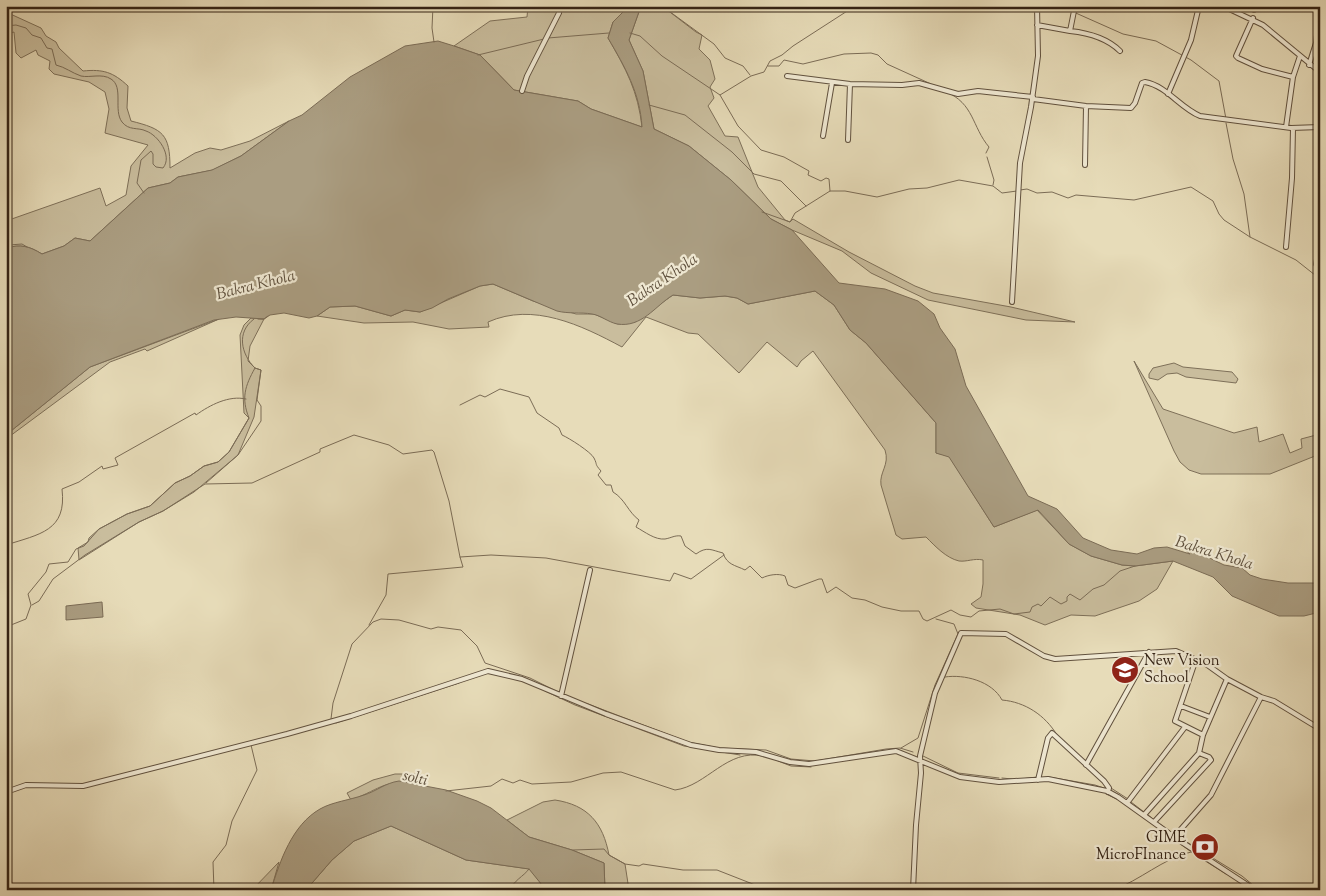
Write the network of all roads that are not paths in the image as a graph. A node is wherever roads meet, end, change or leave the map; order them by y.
1 (560, 6) edge
2 (1037, 6) edge
3 (1075, 6) edge
4 (1199, 6) edge
5 (1223, 6) edge
6 (1231, 7) edge
7 (1320, 12) edge
8 (1253, 18) junction
9 (1038, 25) junction
10 (1070, 30) junction
11 (1120, 52) dead end
12 (1300, 56) junction
13 (1309, 65) junction
14 (1320, 72) edge
15 (787, 76) dead end
16 (1293, 77) junction
17 (832, 83) junction
18 (850, 84) junction
19 (522, 91) dead end
20 (1168, 94) junction
21 (1033, 98) junction
22 (1086, 106) junction
23 (1286, 127) junction
24 (1293, 128) junction
25 (1320, 128) edge
26 (823, 136) dead end
27 (848, 140) dead end
28 (1085, 164) dead end
29 (1320, 245) edge
30 (1286, 247) dead end
31 (1316, 264) dead end
32 (1012, 302) dead end
33 (590, 570) dead end
34 (1149, 652) junction
35 (1196, 660) junction
36 (1227, 680) junction
37 (561, 696) junction
38 (1261, 697) junction
39 (1181, 706) junction
40 (1210, 718) junction
41 (1185, 727) junction
42 (1320, 729) edge
43 (1203, 734) junction
44 (1199, 753) junction
45 (920, 759) junction
46 (1086, 765) junction
47 (1038, 780) junction
48 (6, 792) edge
49 (1108, 792) junction
50 (1127, 803) junction
51 (1144, 815) junction
52 (1154, 822) junction
53 (1174, 837) junction
54 (913, 890) edge
55 (1255, 890) edge

1 - 19 street
2 - 9 street
3 - 10 street
4 - 20 street
5 - 6 street
6 - 8 street
7 - 13 street
8 - 12 street
8 - 16 street
9 - 10 street
9 - 21 street
10 - 11 street
12 - 13 street
12 - 16 street
13 - 14 street
15 - 17 street
16 - 23 street
17 - 18 street
17 - 26 street
18 - 21 street
18 - 27 street
20 - 22 street
20 - 23 street
21 - 22 street
21 - 32 street
22 - 28 street
23 - 24 street
24 - 25 street
24 - 30 street
29 - 31 street
33 - 37 street
34 - 35 street
34 - 45 street
34 - 46 street
35 - 36 street
35 - 39 street
36 - 38 street
36 - 40 street
37 - 45 street
37 - 48 street
38 - 42 street
38 - 53 street
39 - 40 street
39 - 41 street
40 - 43 street
41 - 43 street
41 - 50 street
43 - 44 street
44 - 51 street
44 - 52 street
45 - 47 street
45 - 54 street
46 - 47 street
46 - 49 street
47 - 49 street
49 - 50 street
50 - 51 street
51 - 52 street
52 - 53 street
53 - 55 street

